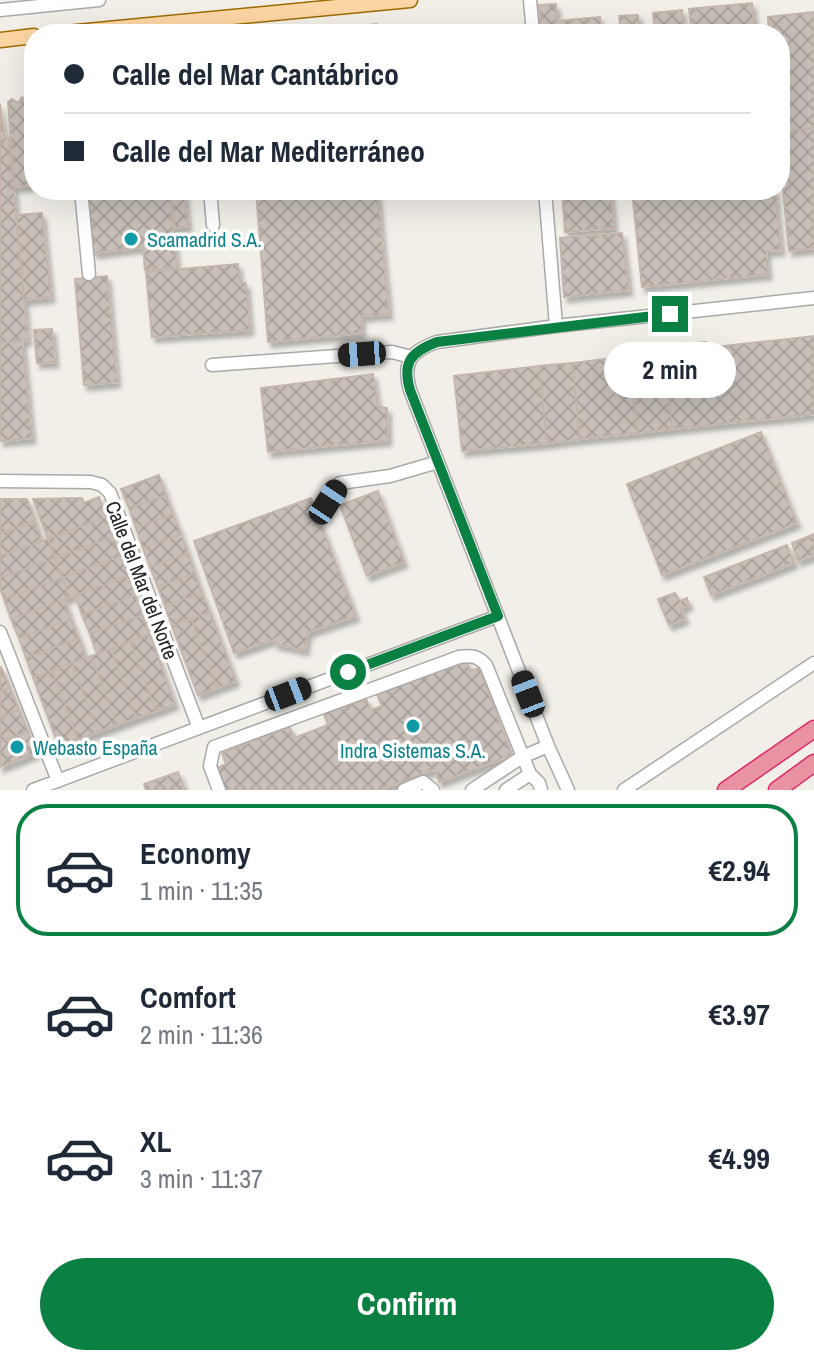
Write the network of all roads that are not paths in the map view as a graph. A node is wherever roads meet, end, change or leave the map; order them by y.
1 (99, 0) edge
2 (530, 0) edge
3 (401, 1) edge
4 (256, 7) edge
5 (0, 10) edge
6 (175, 24) edge
7 (532, 24) edge
8 (24, 37) edge
9 (0, 40) edge
10 (82, 200) edge
11 (211, 200) edge
12 (546, 200) edge
13 (213, 225) dead end
14 (89, 274) dead end
15 (814, 298) edge
16 (556, 326) junction
17 (411, 357) junction
18 (212, 365) dead end
19 (438, 462) junction
20 (0, 481) edge
21 (328, 502) dead end
22 (498, 616) junction
23 (0, 632) edge
24 (814, 663) edge
25 (199, 728) junction
26 (814, 729) edge
27 (548, 746) junction
28 (522, 757) junction
29 (814, 763) edge
30 (530, 774) junction
31 (58, 781) junction
32 (33, 790) edge
33 (219, 790) edge
34 (404, 790) edge
35 (433, 790) edge
36 (472, 790) edge
37 (506, 790) edge
38 (541, 790) edge
39 (568, 790) edge
40 (624, 790) edge
41 (726, 790) edge
42 (777, 790) edge

1 - 5 street
2 - 7 street
3 - 4 main road
4 - 6 main road
8 - 9 main road
10 - 14 street
11 - 13 street
12 - 16 street
15 - 16 street
16 - 17 street
17 - 18 street
17 - 19 street
19 - 21 street
19 - 22 street
20 - 25 street, Calle del Mar del Norte
22 - 25 street
22 - 27 street
23 - 31 street
24 - 40 street
25 - 31 street
26 - 41 highway
27 - 28 street
27 - 39 street
28 - 30 street
28 - 33 street
28 - 36 street
29 - 42 highway
30 - 37 street
30 - 38 street
31 - 32 street
34 - 35 street

